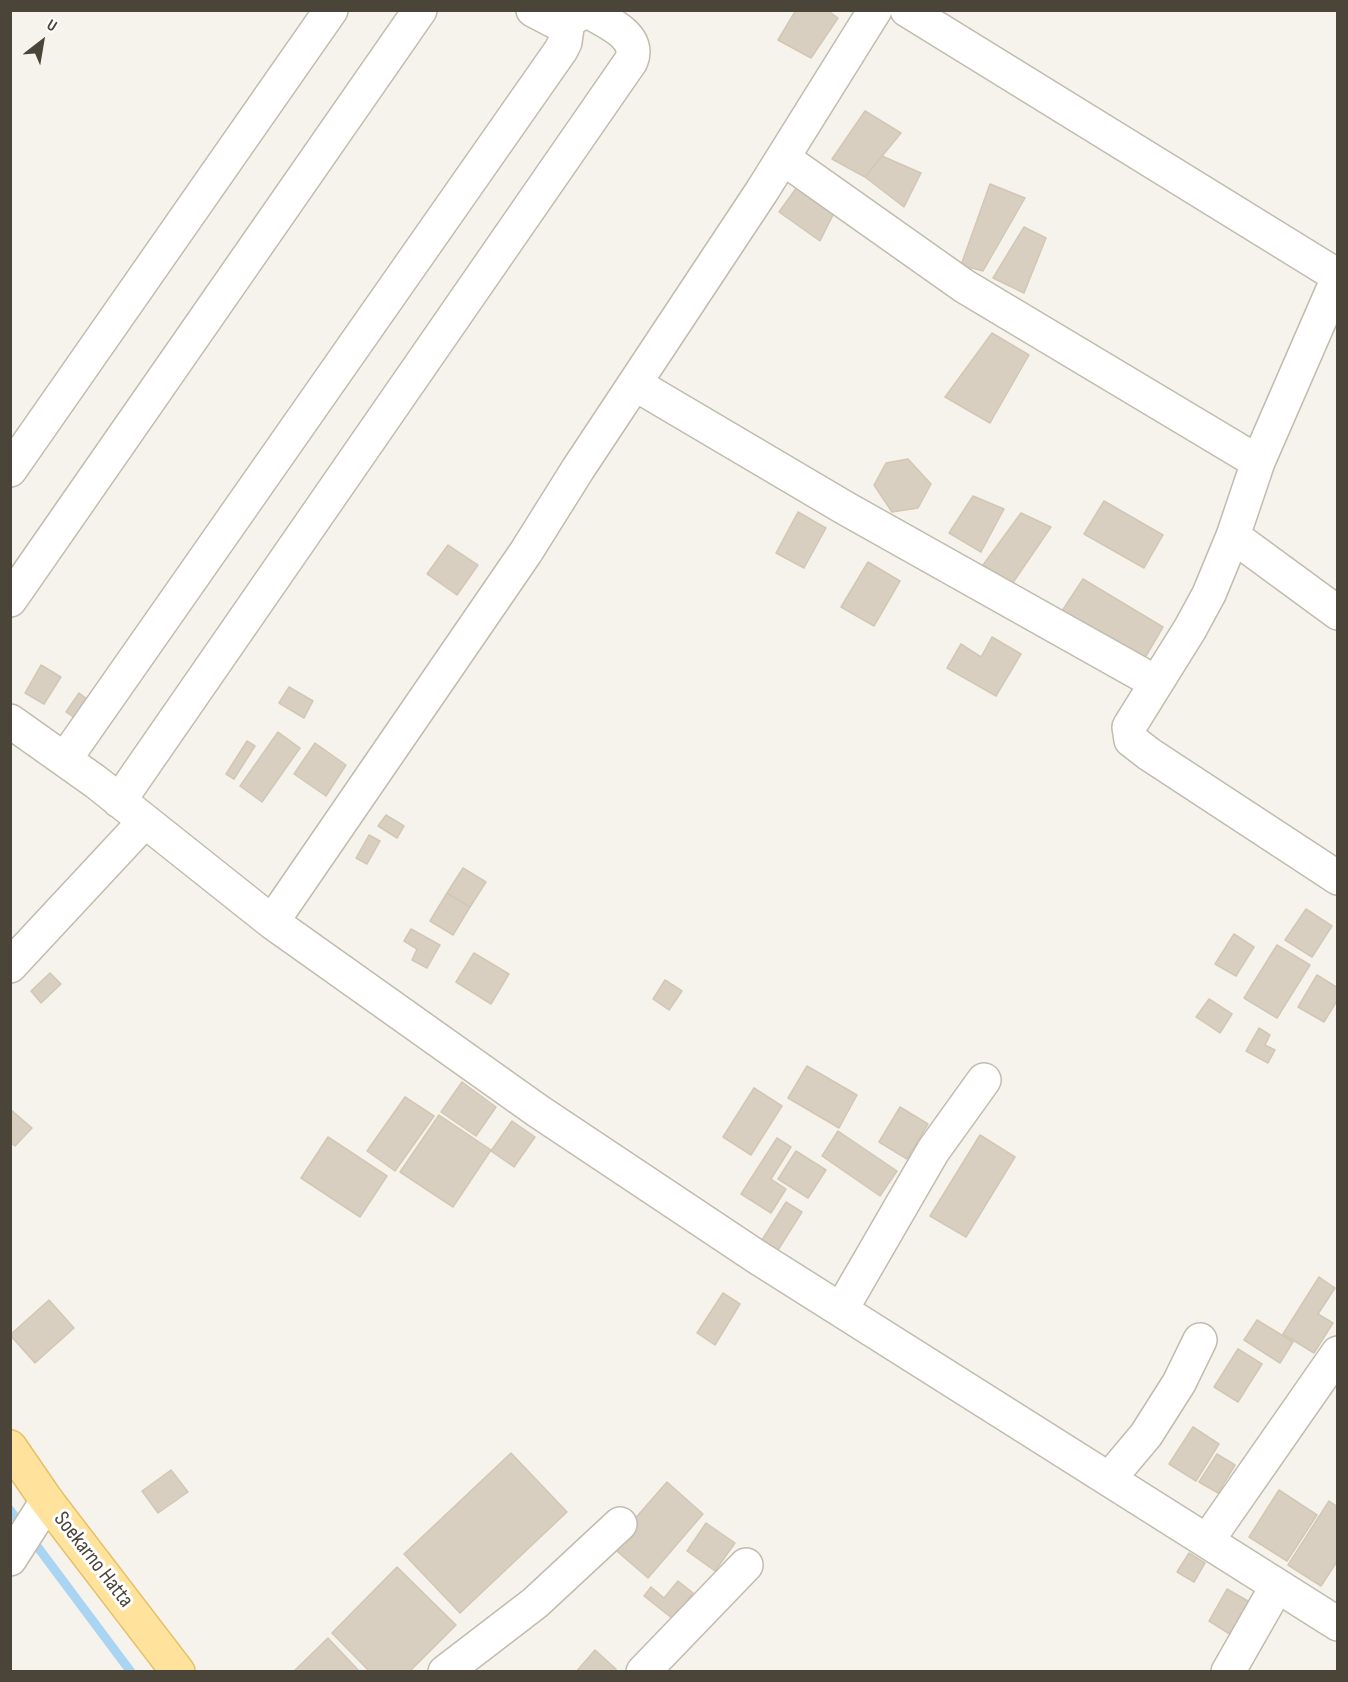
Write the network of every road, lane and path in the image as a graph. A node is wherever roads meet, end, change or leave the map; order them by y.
1 (331, 10) edge
2 (420, 10) edge
3 (532, 10) edge
4 (875, 10) edge
5 (907, 10) edge
6 (580, 14) edge
7 (783, 158) junction
8 (1338, 277) edge
9 (635, 384) junction
10 (1258, 462) junction
11 (10, 470) edge
12 (1233, 536) junction
13 (10, 600) edge
14 (1338, 613) edge
15 (1155, 682) junction
16 (10, 721) edge
17 (65, 759) junction
18 (119, 801) junction
19 (145, 821) junction
20 (1338, 878) edge
21 (272, 922) junction
22 (10, 966) edge
23 (984, 1080) dead end
24 (841, 1310) junction
25 (1200, 1340) dead end
26 (1334, 1367) edge
27 (10, 1447) edge
28 (1109, 1479) junction
29 (47, 1501) junction
30 (620, 1524) dead end
31 (1206, 1541) junction
32 (10, 1559) edge
33 (746, 1565) dead end
34 (1277, 1586) junction
35 (1338, 1624) edge
36 (178, 1671) edge
37 (445, 1671) edge
38 (642, 1671) edge
39 (1228, 1671) edge

1 - 11 street
2 - 13 street
3 - 6 street
4 - 7 street
5 - 8 street
6 - 17 street
6 - 18 street
7 - 9 street
7 - 10 street
8 - 10 street
9 - 15 street
9 - 21 street
10 - 12 street
12 - 14 street
12 - 15 street
15 - 20 street
16 - 17 street
17 - 18 street
18 - 19 street
19 - 21 street
19 - 22 street
21 - 24 street
23 - 24 street
24 - 28 street
25 - 28 street
26 - 31 street
27 - 29 main road, Soekarno Hatta
28 - 31 street
29 - 32 street
29 - 36 main road, Soekarno Hatta
30 - 37 street
31 - 34 street
33 - 38 street
34 - 35 street
34 - 39 street

